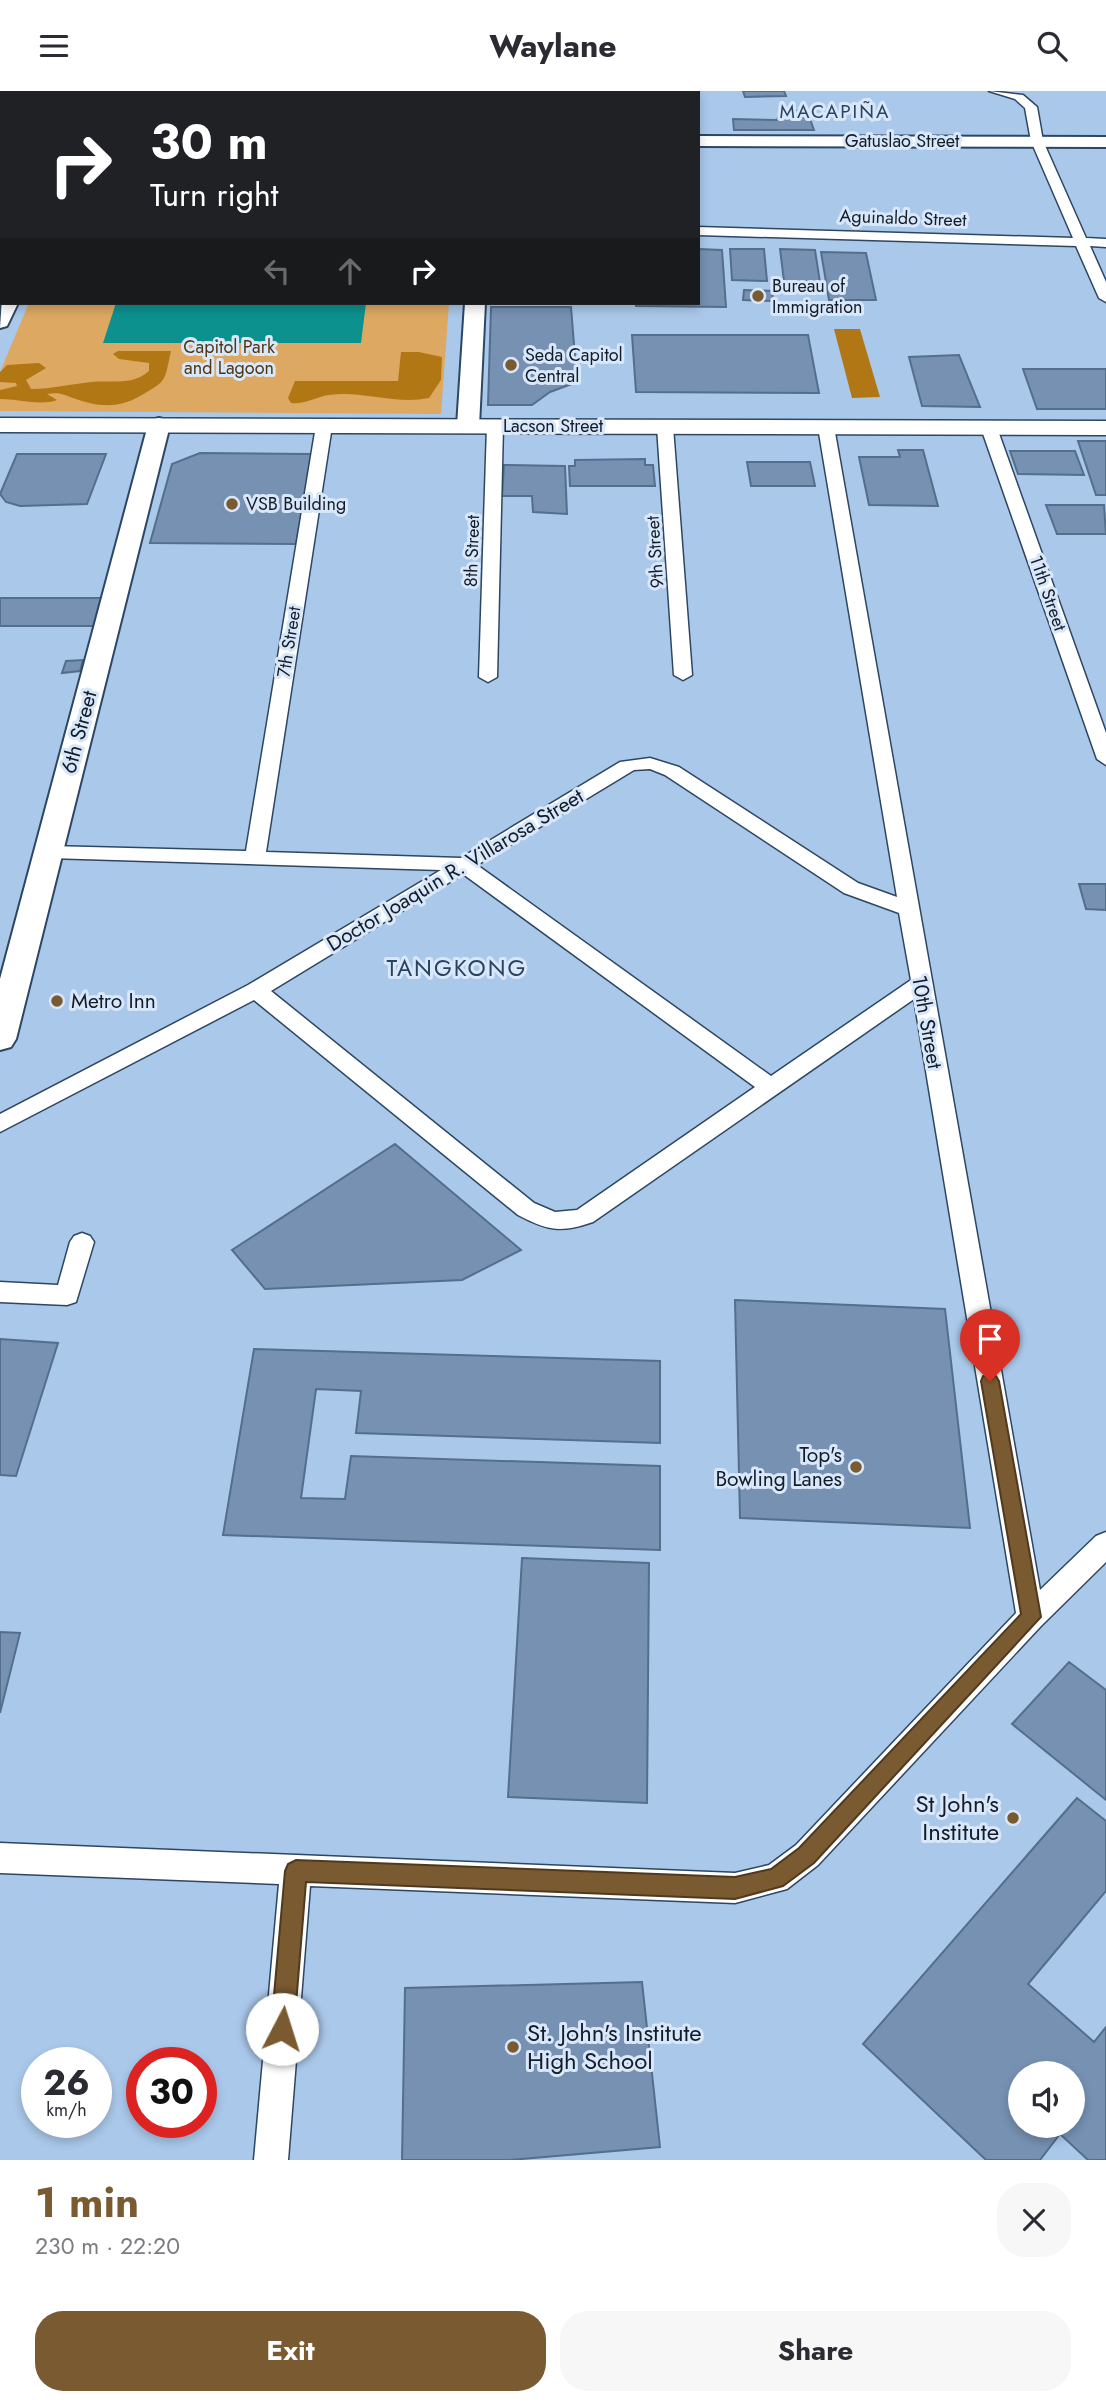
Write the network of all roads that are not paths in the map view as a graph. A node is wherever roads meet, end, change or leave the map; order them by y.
1 (995, 91) edge
2 (700, 141) edge
3 (1037, 141) junction
4 (1106, 142) edge
5 (700, 231) edge
6 (1082, 242) junction
7 (1106, 243) edge
8 (1106, 297) edge
9 (7, 305) edge
10 (475, 305) edge
11 (0, 322) edge
12 (159, 425) junction
13 (0, 426) edge
14 (324, 426) junction
15 (468, 426) junction
16 (495, 426) junction
17 (665, 427) junction
18 (826, 427) junction
19 (989, 428) junction
20 (1106, 428) edge
21 (683, 675) dead end
22 (488, 677) dead end
23 (1106, 759) edge
24 (48, 852) junction
25 (255, 857) junction
26 (462, 864) junction
27 (907, 908) junction
28 (920, 984) junction
29 (256, 990) junction
30 (0, 1039) edge
31 (772, 1088) junction
32 (0, 1124) edge
33 (82, 1242) dead end
34 (0, 1292) edge
35 (1106, 1544) edge
36 (1031, 1617) junction
37 (0, 1858) edge
38 (296, 1871) junction
39 (271, 2160) edge

1 - 3 street
2 - 3 street, Gatuslao Street
3 - 4 street, Gatuslao Street
3 - 6 street
5 - 6 street, Aguinaldo Street
6 - 7 street, Aguinaldo Street
6 - 8 street
9 - 11 street
10 - 15 street
12 - 13 main road, Lacson Street
12 - 14 main road, Lacson Street
12 - 24 street, 6th Street
14 - 15 main road, Lacson Street
14 - 25 street, 7th Street
15 - 16 main road, Lacson Street
16 - 17 main road, Lacson Street
16 - 22 street, 8th Street
17 - 18 main road, Lacson Street
17 - 21 street, 9th Street
18 - 19 main road, Lacson Street
18 - 27 street, 10th Street
19 - 20 main road, Lacson Street
19 - 23 street, 11th Street
24 - 25 street
24 - 30 street, 6th Street
25 - 26 street
26 - 27 street, Doctor Joaquin R. Villarosa Street
26 - 29 street, Doctor Joaquin R. Villarosa Street
26 - 31 street
27 - 28 street, 10th Street
28 - 31 street
28 - 36 street, 10th Street
29 - 31 street
29 - 32 street, Doctor Joaquin R. Villarosa Street
33 - 34 street
35 - 36 street
36 - 38 street
37 - 38 street
38 - 39 street

